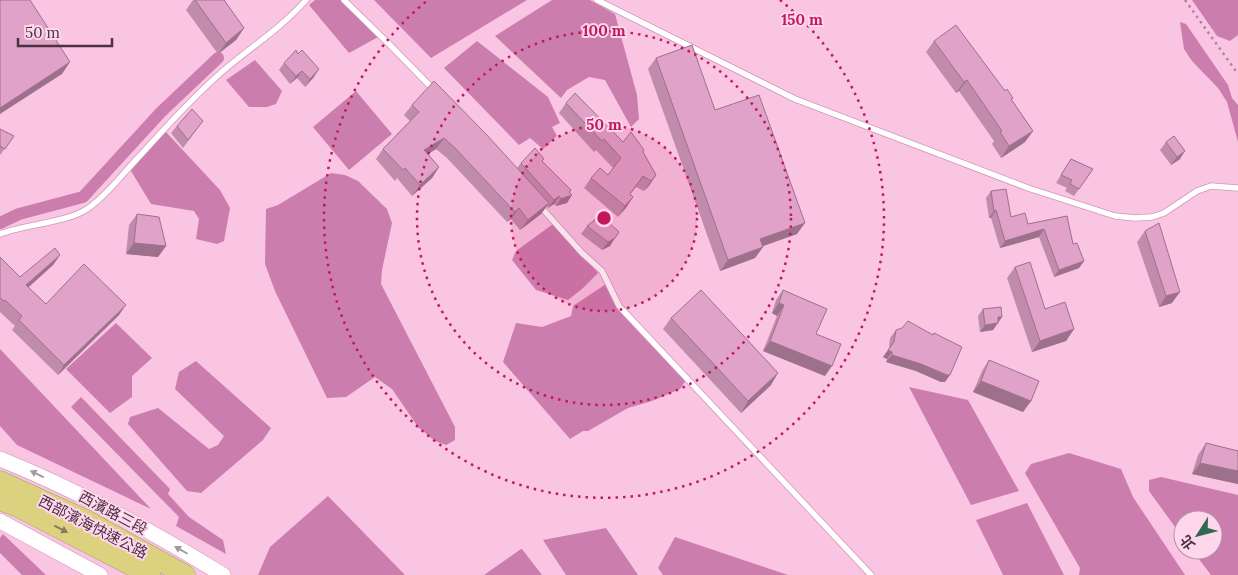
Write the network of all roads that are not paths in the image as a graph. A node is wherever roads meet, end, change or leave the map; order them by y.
1 (306, 0) edge
2 (344, 0) edge
3 (597, 0) edge
4 (438, 95) edge
5 (1238, 188) edge
6 (537, 203) edge
7 (0, 234) edge
8 (0, 459) edge
9 (0, 481) edge
10 (16, 500) edge
11 (0, 521) edge
12 (100, 575) edge
13 (150, 575) edge
14 (185, 575) edge
15 (223, 575) edge
16 (871, 575) edge

1 - 7 lane
2 - 4 lane
3 - 5 lane
6 - 16 lane
15 -> 8 street, 西濱路三段
9 - 10 highway, 西部濱海快速公路
10 -> 13 highway, 西部濱海快速公路
10 - 14 highway, 西部濱海快速公路
11 - 12 street

